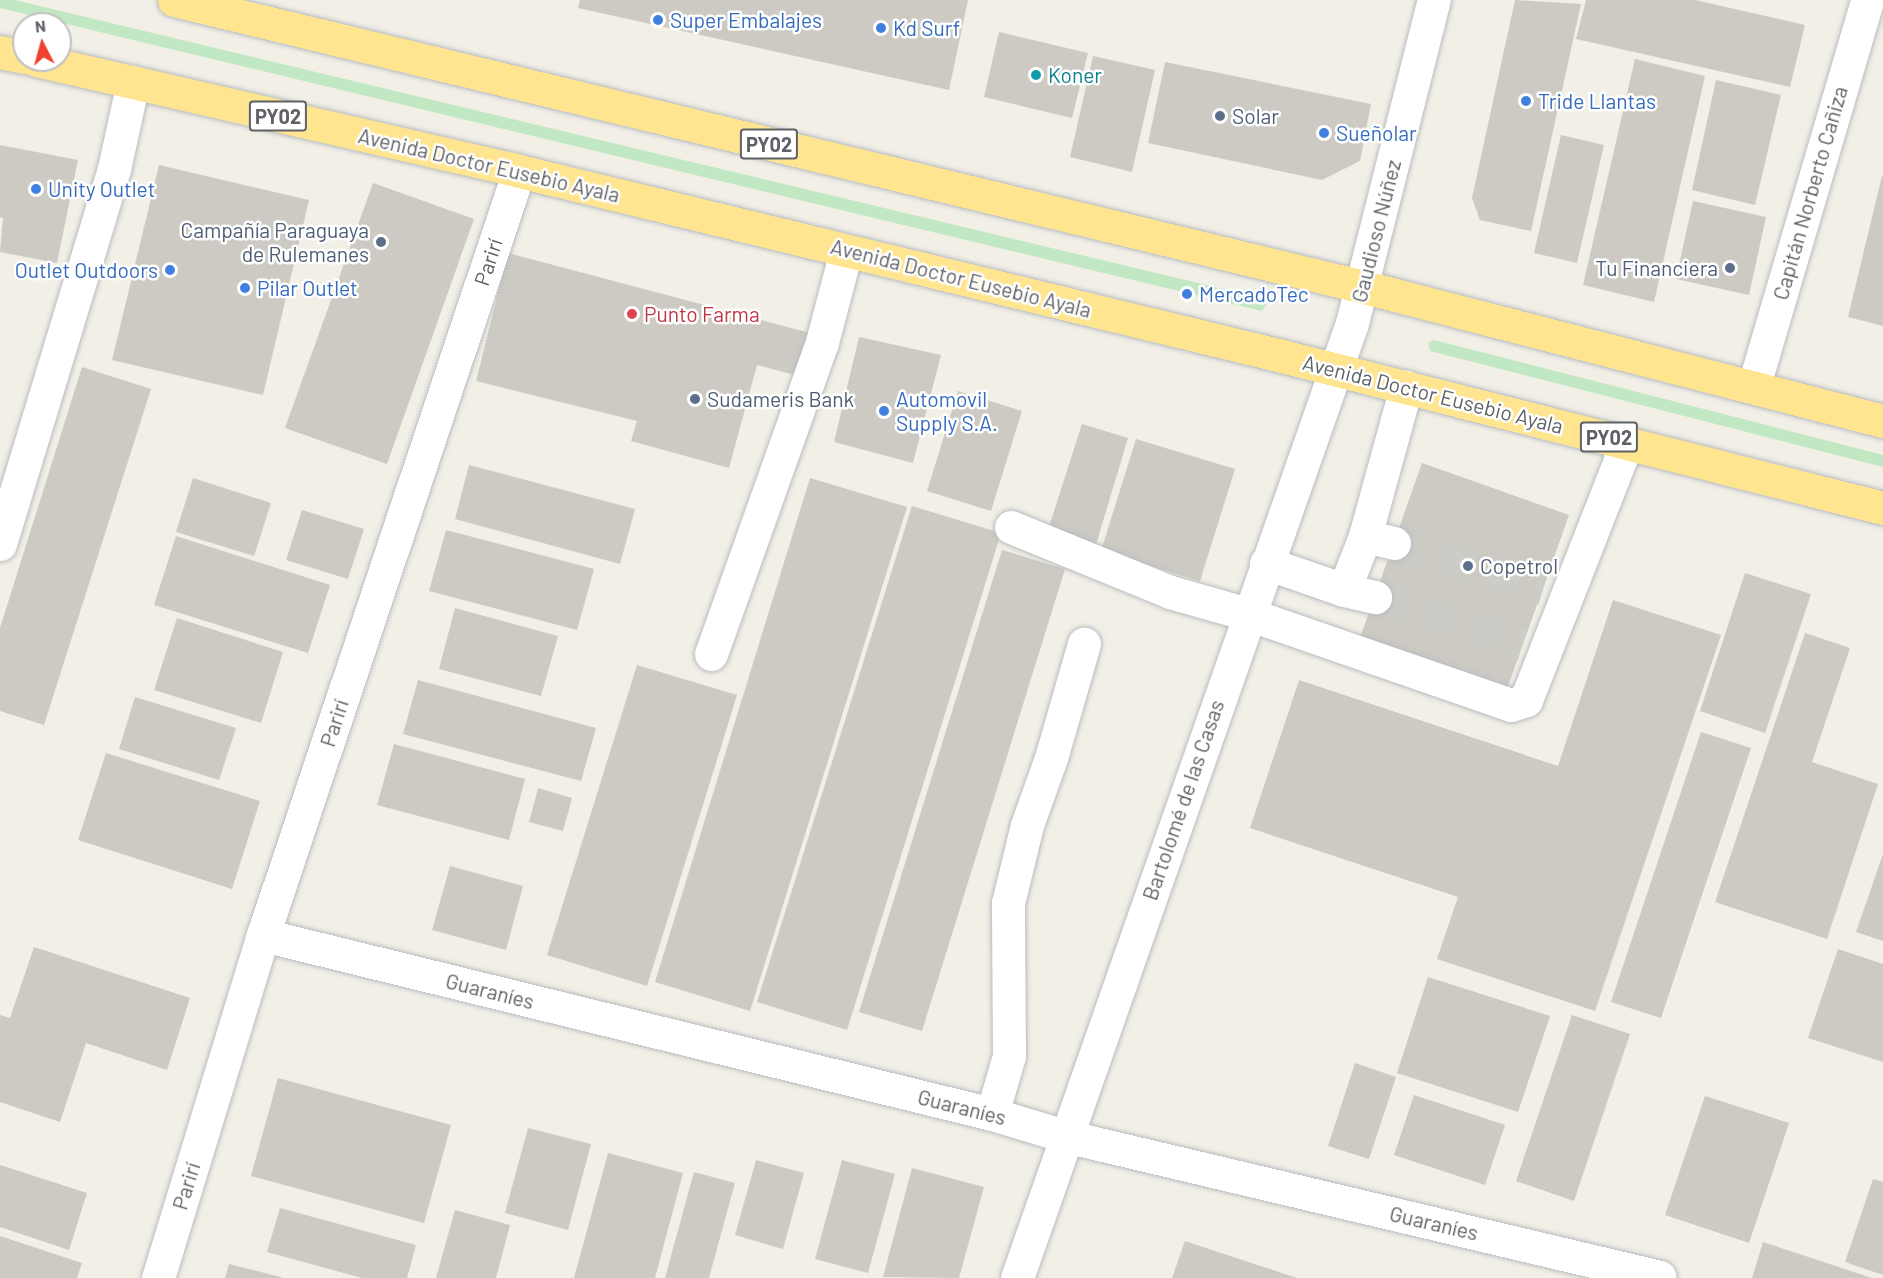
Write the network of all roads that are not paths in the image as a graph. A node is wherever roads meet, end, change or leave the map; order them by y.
1 (174, 0) edge
2 (1434, 0) edge
3 (1867, 0) edge
4 (72, 68) edge
5 (133, 82) junction
6 (519, 171) junction
7 (846, 251) junction
8 (1364, 287) junction
9 (1352, 323) joint
10 (1334, 369) junction
11 (1754, 385) junction
12 (1406, 387) junction
13 (1883, 421) edge
14 (1627, 442) junction
15 (1883, 508) edge
16 (1011, 527) dead end
17 (0, 544) edge
18 (1266, 562) junction
19 (1248, 614) junction
20 (1084, 644) dead end
21 (711, 654) dead end
22 (263, 935) junction
23 (992, 1114) junction
24 (1065, 1136) junction
25 (1660, 1277) edge
26 (158, 1278) edge
27 (1017, 1278) edge

1 - 8 highway, PY02
2 - 8 street, Gaudioso Núñez
3 - 11 street, Capitán Norberto Cañiza
4 - 5 highway, Avenida Doctor Eusebio Ayala / PY02
5 - 6 highway, Avenida Doctor Eusebio Ayala / PY02
5 - 17 street
6 - 7 highway, Avenida Doctor Eusebio Ayala / PY02
6 - 22 street, Parirí
7 - 10 highway, Avenida Doctor Eusebio Ayala / PY02
7 - 21 street
8 - 9 street, Gaudioso Núñez
8 - 11 highway, PY02
9 - 10 street, Bartolomé de las Casas
10 - 12 highway, Avenida Doctor Eusebio Ayala / PY02
10 - 18 street, Bartolomé de las Casas
11 - 13 highway, PY02
12 - 14 highway, Avenida Doctor Eusebio Ayala / PY02
12 - 18 street
14 - 15 highway, Avenida Doctor Eusebio Ayala / PY02
14 - 19 street
16 - 19 street
18 - 19 street, Bartolomé de las Casas
19 - 24 street, Bartolomé de las Casas
20 - 23 street
22 - 23 street, Guaraníes
22 - 26 street, Parirí
23 - 24 street, Guaraníes
24 - 25 street, Guaraníes
24 - 27 street, Bartolomé de las Casas

